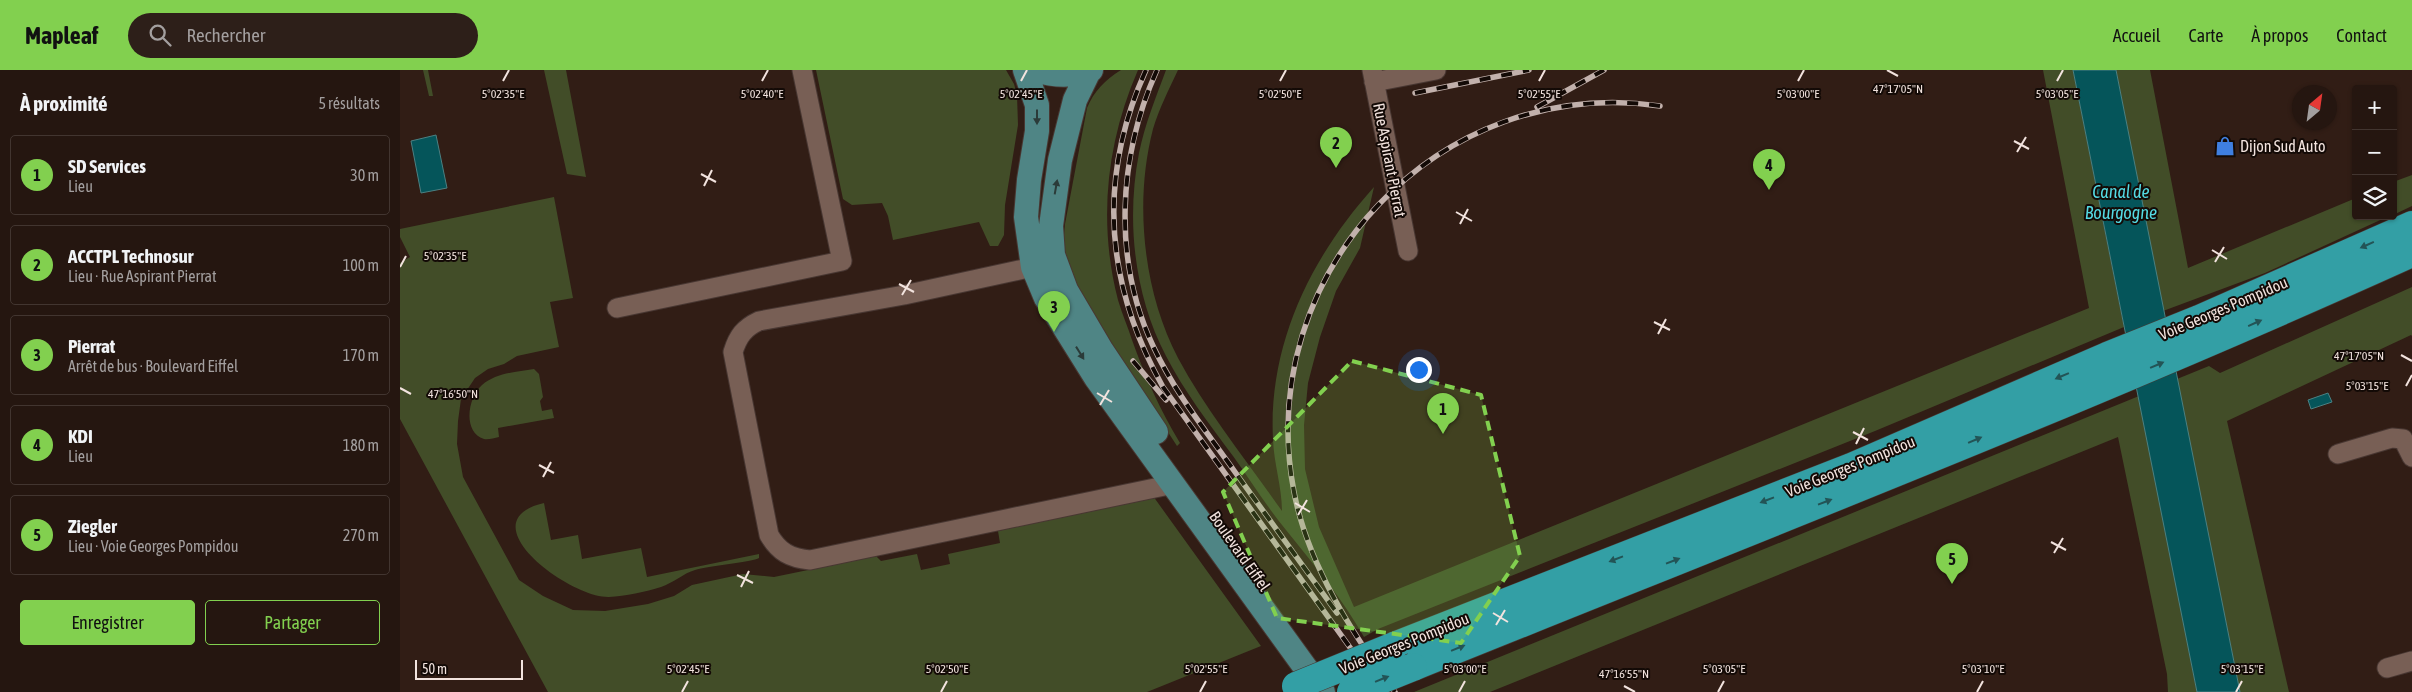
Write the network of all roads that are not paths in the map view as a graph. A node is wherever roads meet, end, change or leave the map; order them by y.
1 (802, 70) edge
2 (1025, 70) edge
3 (1036, 70) edge
4 (1090, 70) edge
5 (1436, 70) edge
6 (1373, 76) edge
7 (2412, 225) edge
8 (1050, 236) junction
9 (1408, 251) dead end
10 (2412, 253) edge
11 (1033, 267) junction
12 (1066, 290) junction
13 (617, 308) dead end
14 (2205, 331) junction
15 (2338, 454) dead end
16 (2412, 457) edge
17 (1174, 484) junction
18 (2412, 661) edge
19 (2387, 668) dead end
20 (1289, 689) edge
21 (1323, 692) edge
22 (1341, 692) edge
23 (1352, 692) edge

1 - 13 street
2 -> 11 main road
3 - 4 main road
8 -> 4 main road, Boulevard Eiffel
5 - 6 street
6 - 9 street, Rue Aspirant Pierrat
7 -> 14 highway, Voie Georges Pompidou
8 - 11 street
8 - 12 main road, Boulevard Eiffel
14 -> 10 highway, Voie Georges Pompidou
11 - 12 street
11 -> 17 main road
11 - 17 street
12 - 22 main road, Boulevard Eiffel
14 -> 20 highway, Voie Georges Pompidou, bridge
23 -> 14 highway, Voie Georges Pompidou, bridge
15 - 16 street
17 - 21 main road
18 - 19 street

